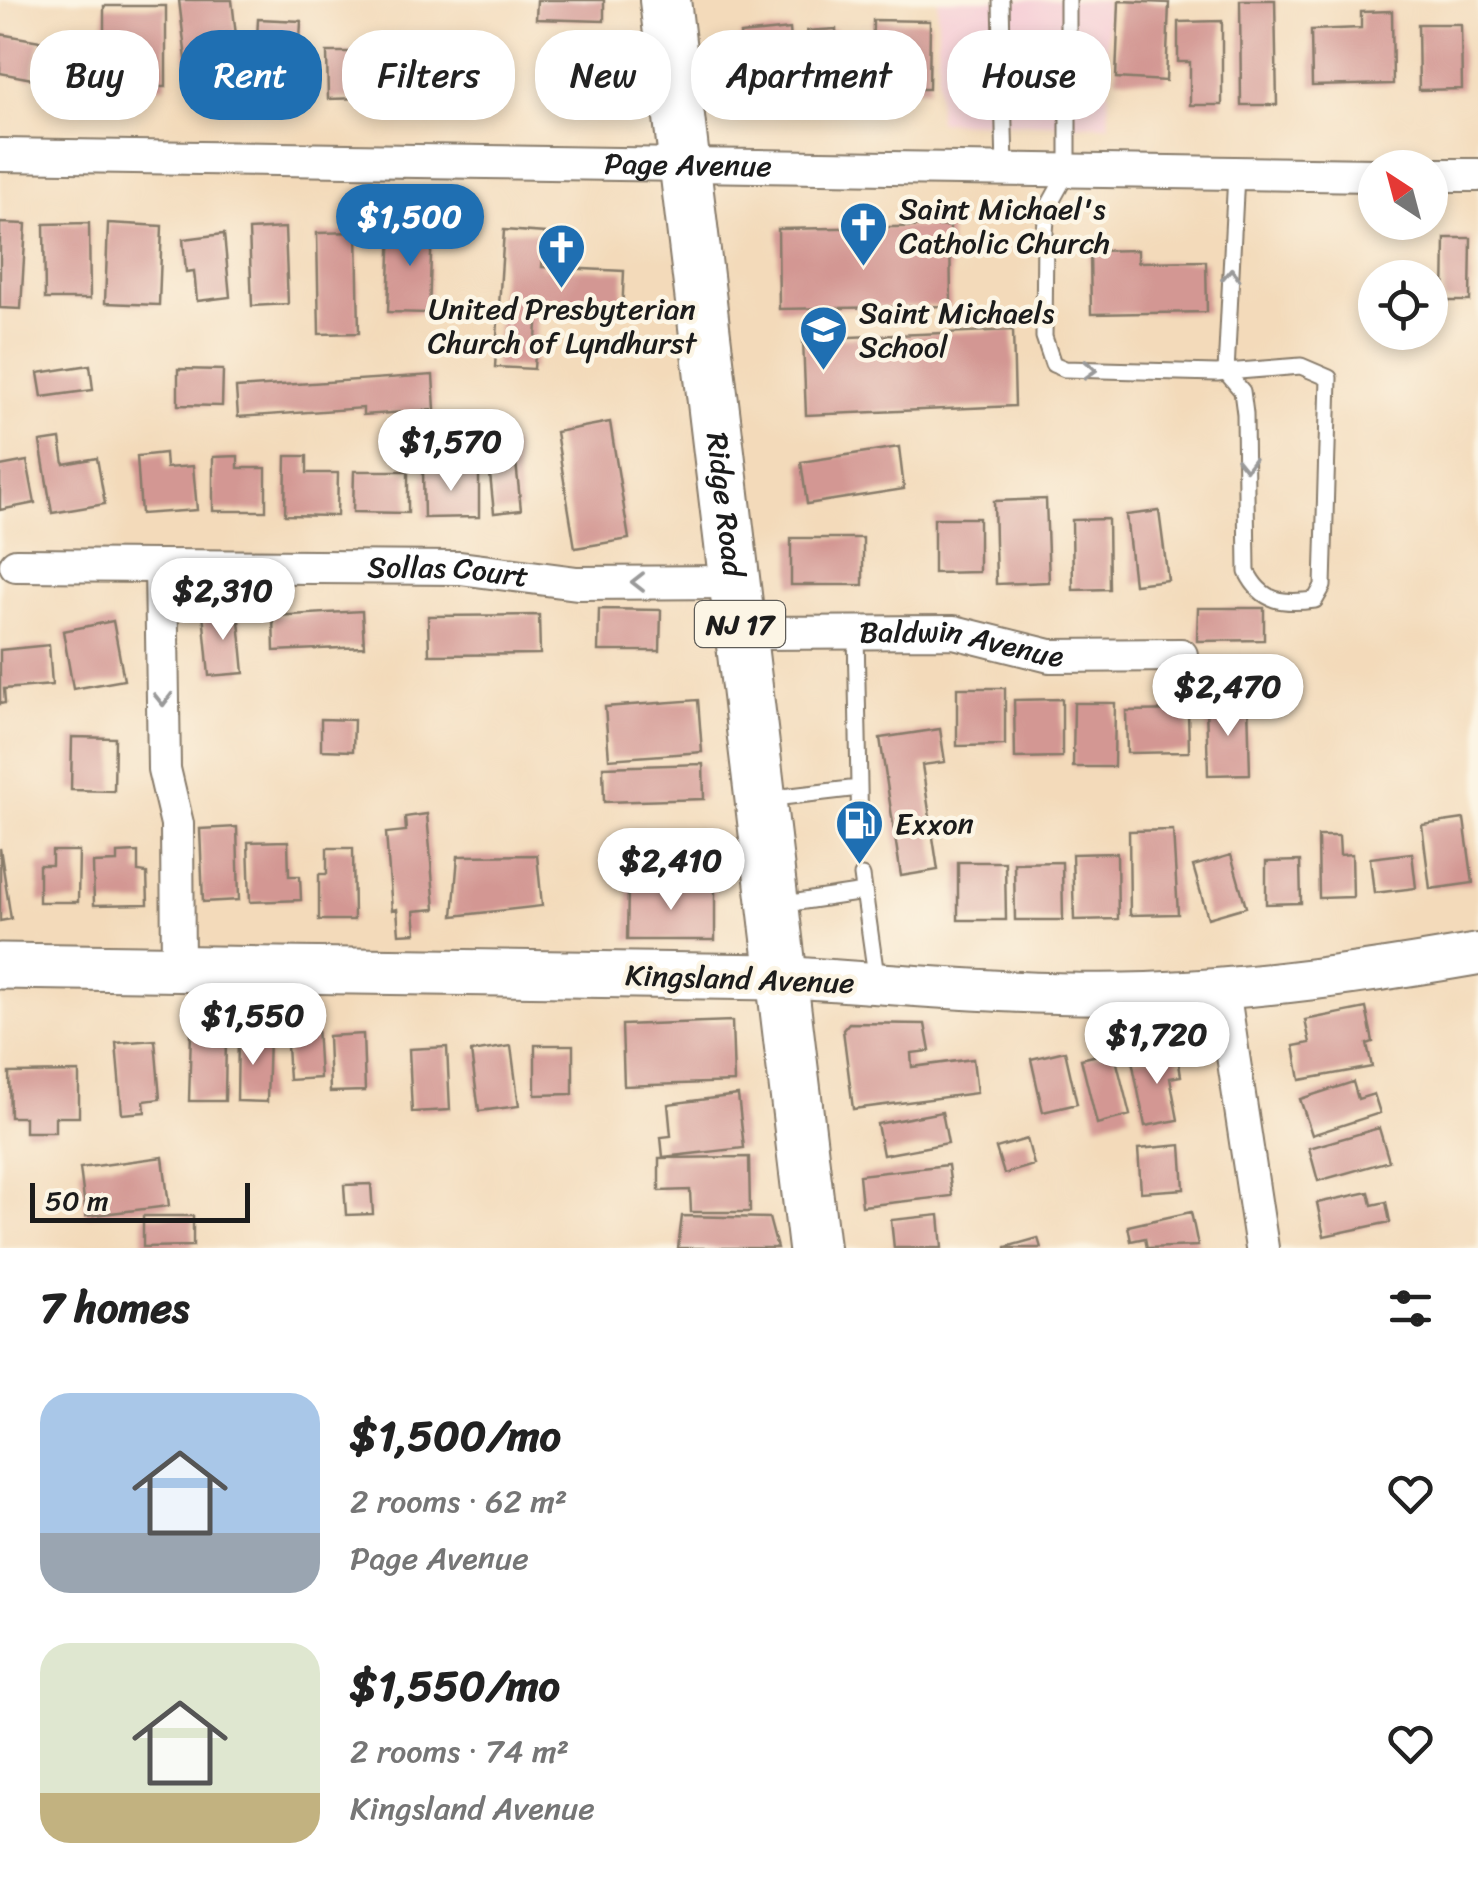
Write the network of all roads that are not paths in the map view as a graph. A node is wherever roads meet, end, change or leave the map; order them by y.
1 (665, 0) edge
2 (1002, 0) edge
3 (1068, 0) edge
4 (0, 155) edge
5 (685, 166) junction
6 (1005, 171) junction
7 (1068, 171) junction
8 (1236, 174) junction
9 (1358, 174) edge
10 (1448, 175) edge
11 (1478, 175) edge
12 (1226, 372) junction
13 (16, 565) dead end
14 (161, 566) junction
15 (736, 582) junction
16 (742, 632) junction
17 (856, 632) junction
18 (1181, 655) dead end
19 (859, 788) junction
20 (762, 800) junction
21 (860, 837) dead end
22 (774, 905) junction
23 (1478, 954) edge
24 (0, 966) edge
25 (178, 968) junction
26 (783, 978) junction
27 (877, 983) junction
28 (1223, 989) junction
29 (814, 1248) edge
30 (1262, 1248) edge

1 - 5 main road, Ridge Road / NJ 17
2 - 6 lane
3 - 7 lane
4 - 5 street, Page Avenue
5 - 6 street, Page Avenue
5 - 15 main road, Ridge Road / NJ 17
6 - 7 street, Page Avenue
7 - 8 street, Page Avenue
7 -> 12 lane
8 - 9 street, Page Avenue
12 -> 8 lane
10 - 11 street
12 -> 12 lane
13 - 14 street, Sollas Court
15 -> 14 street, Sollas Court
14 -> 25 street
15 - 16 main road, Ridge Road / NJ 17
16 - 17 street, Baldwin Avenue
16 - 20 main road, Ridge Road / NJ 17
17 - 18 street, Baldwin Avenue
17 - 19 lane
19 - 20 lane
19 - 21 lane
20 - 22 main road, Ridge Road / NJ 17
22 - 26 main road, Ridge Road / NJ 17
22 - 27 lane
23 - 28 street, Kingsland Avenue
24 - 25 main road, Kingsland Avenue
25 - 26 main road, Kingsland Avenue
26 - 27 street, Kingsland Avenue
26 - 29 main road, Ridge Road / NJ 17
27 - 28 street, Kingsland Avenue
28 - 30 street

